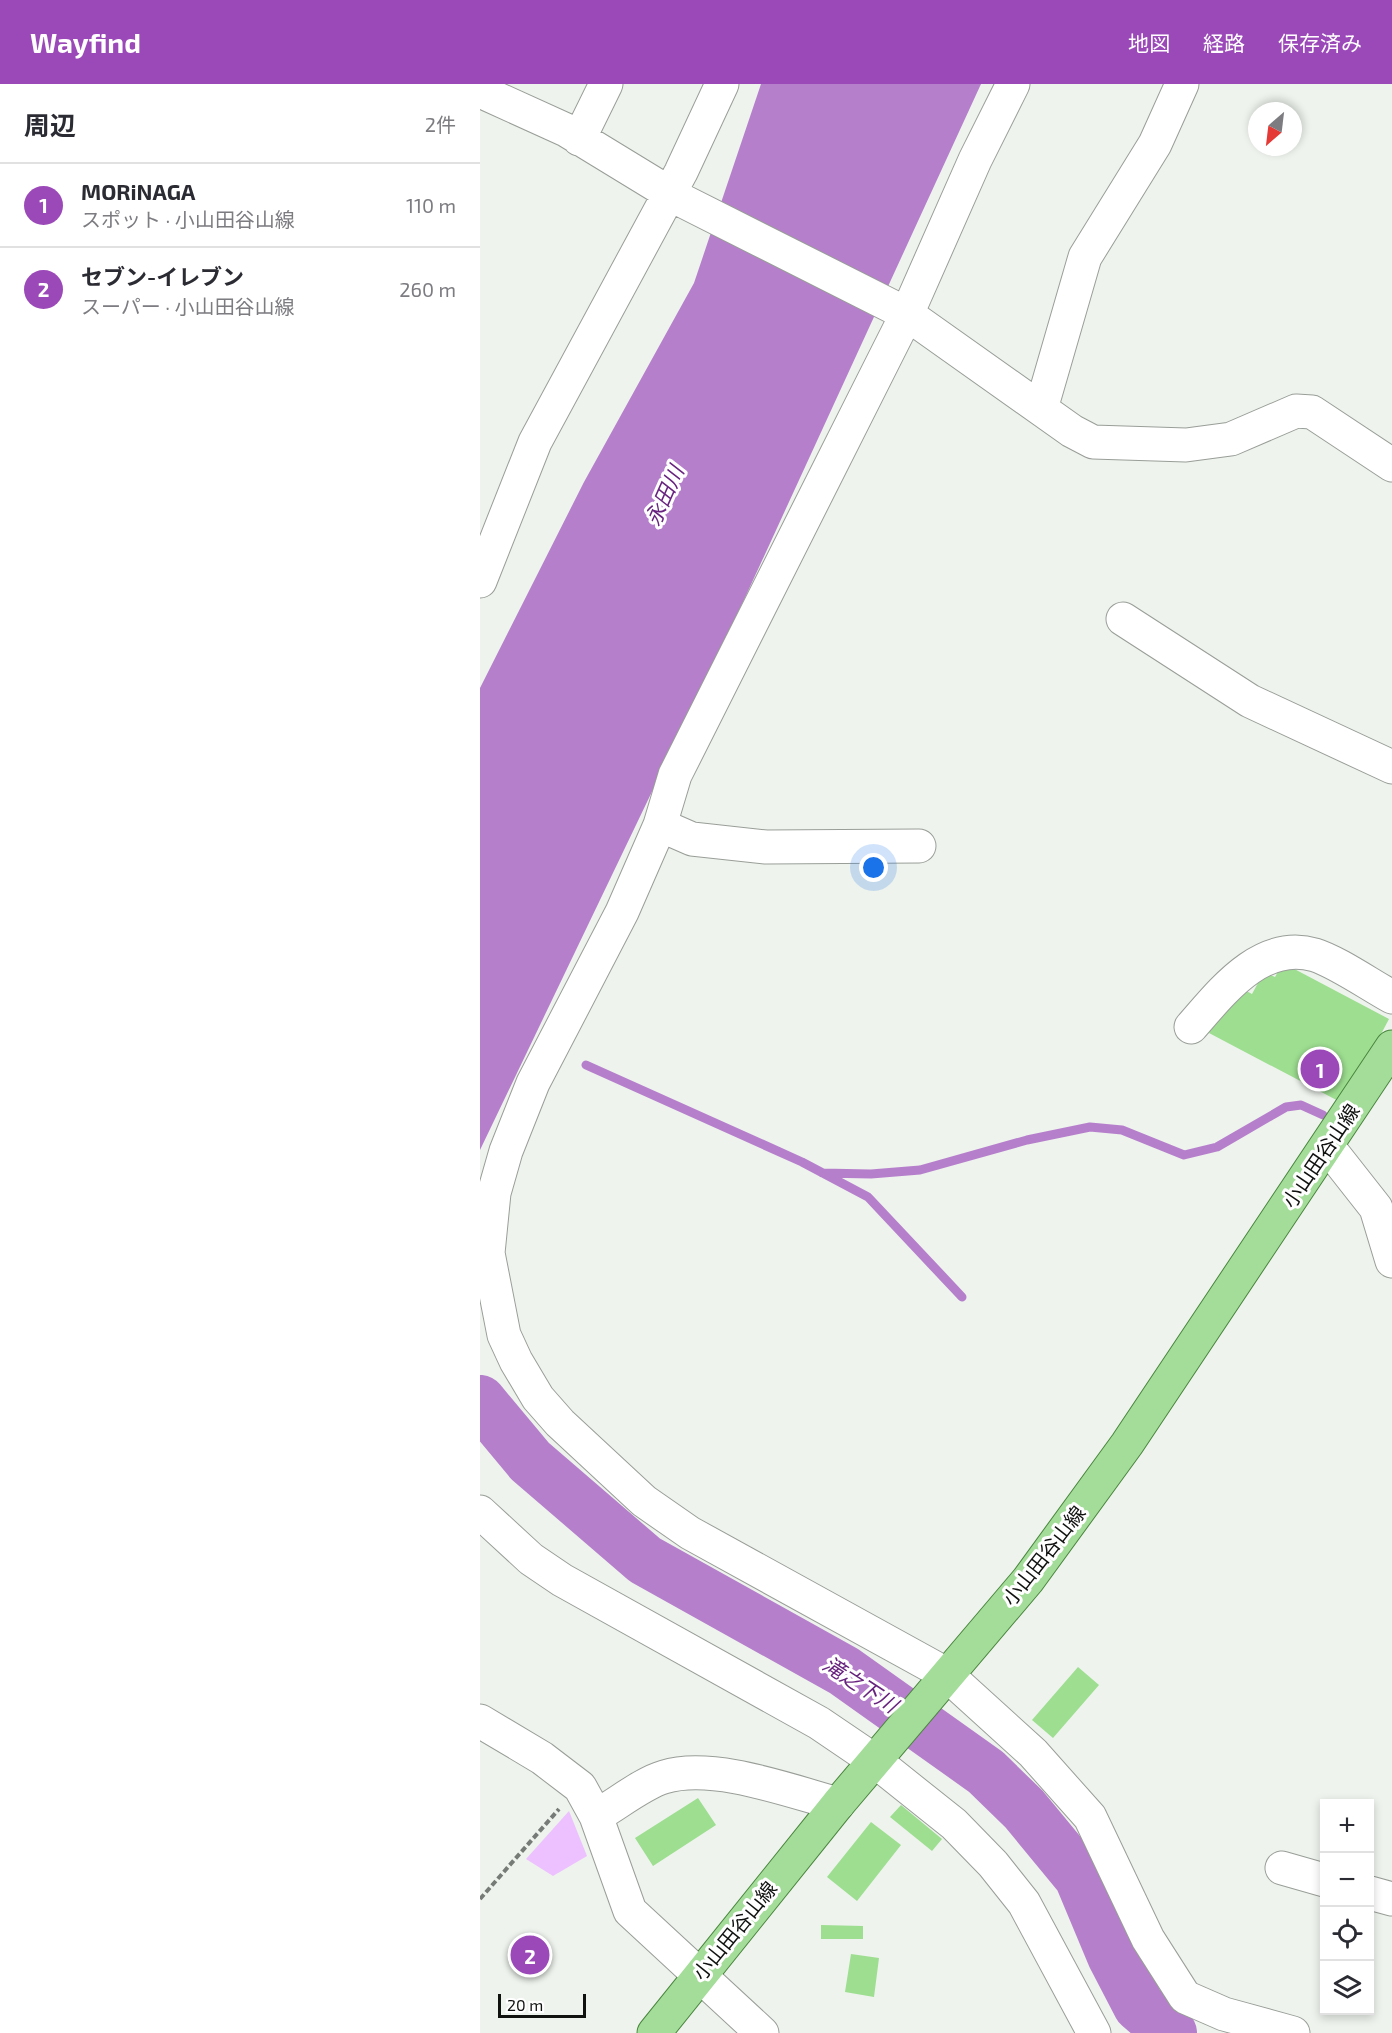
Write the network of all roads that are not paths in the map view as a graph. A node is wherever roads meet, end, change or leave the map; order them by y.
1 (606, 84) edge
2 (722, 84) edge
3 (1013, 84) edge
4 (1182, 84) edge
5 (480, 91) edge
6 (579, 139) junction
7 (674, 196) junction
8 (907, 314) junction
9 (1041, 409) junction
10 (1392, 465) edge
11 (480, 581) edge
12 (1123, 619) dead end
13 (1392, 767) edge
14 (660, 825) junction
15 (920, 846) dead end
16 (1392, 997) edge
17 (1191, 1027) dead end
18 (1392, 1047) edge
19 (1328, 1147) junction
20 (1392, 1261) edge
21 (488, 1300) edge
22 (480, 1512) edge
23 (942, 1679) junction
24 (480, 1720) edge
25 (879, 1756) junction
26 (838, 1804) junction
27 (596, 1816) junction
28 (1282, 1868) dead end
29 (1320, 1879) edge
30 (1374, 1894) edge
31 (1392, 1899) edge
32 (698, 1976) junction
33 (654, 2033) edge
34 (762, 2033) edge
35 (1094, 2033) edge
36 (1293, 2033) edge

1 - 6 street
2 - 7 street
3 - 8 street
4 - 9 street
5 - 6 street
6 - 7 street
7 - 8 street
7 - 11 street
8 - 9 street
8 - 14 street
9 - 10 street
12 - 13 street
14 - 15 street
14 - 21 street
16 - 17 street
18 - 19 main road, 小山田谷山線
19 - 20 street
19 - 23 main road, 小山田谷山線
21 - 23 street
22 - 25 street
23 - 25 main road, 小山田谷山線
23 - 36 street
24 - 27 street
25 - 26 main road, 小山田谷山線
25 - 35 street
26 - 27 street
26 - 32 main road, 小山田谷山線
27 - 32 street
28 - 29 street
30 - 31 street
32 - 33 main road, 小山田谷山線
32 - 34 street

